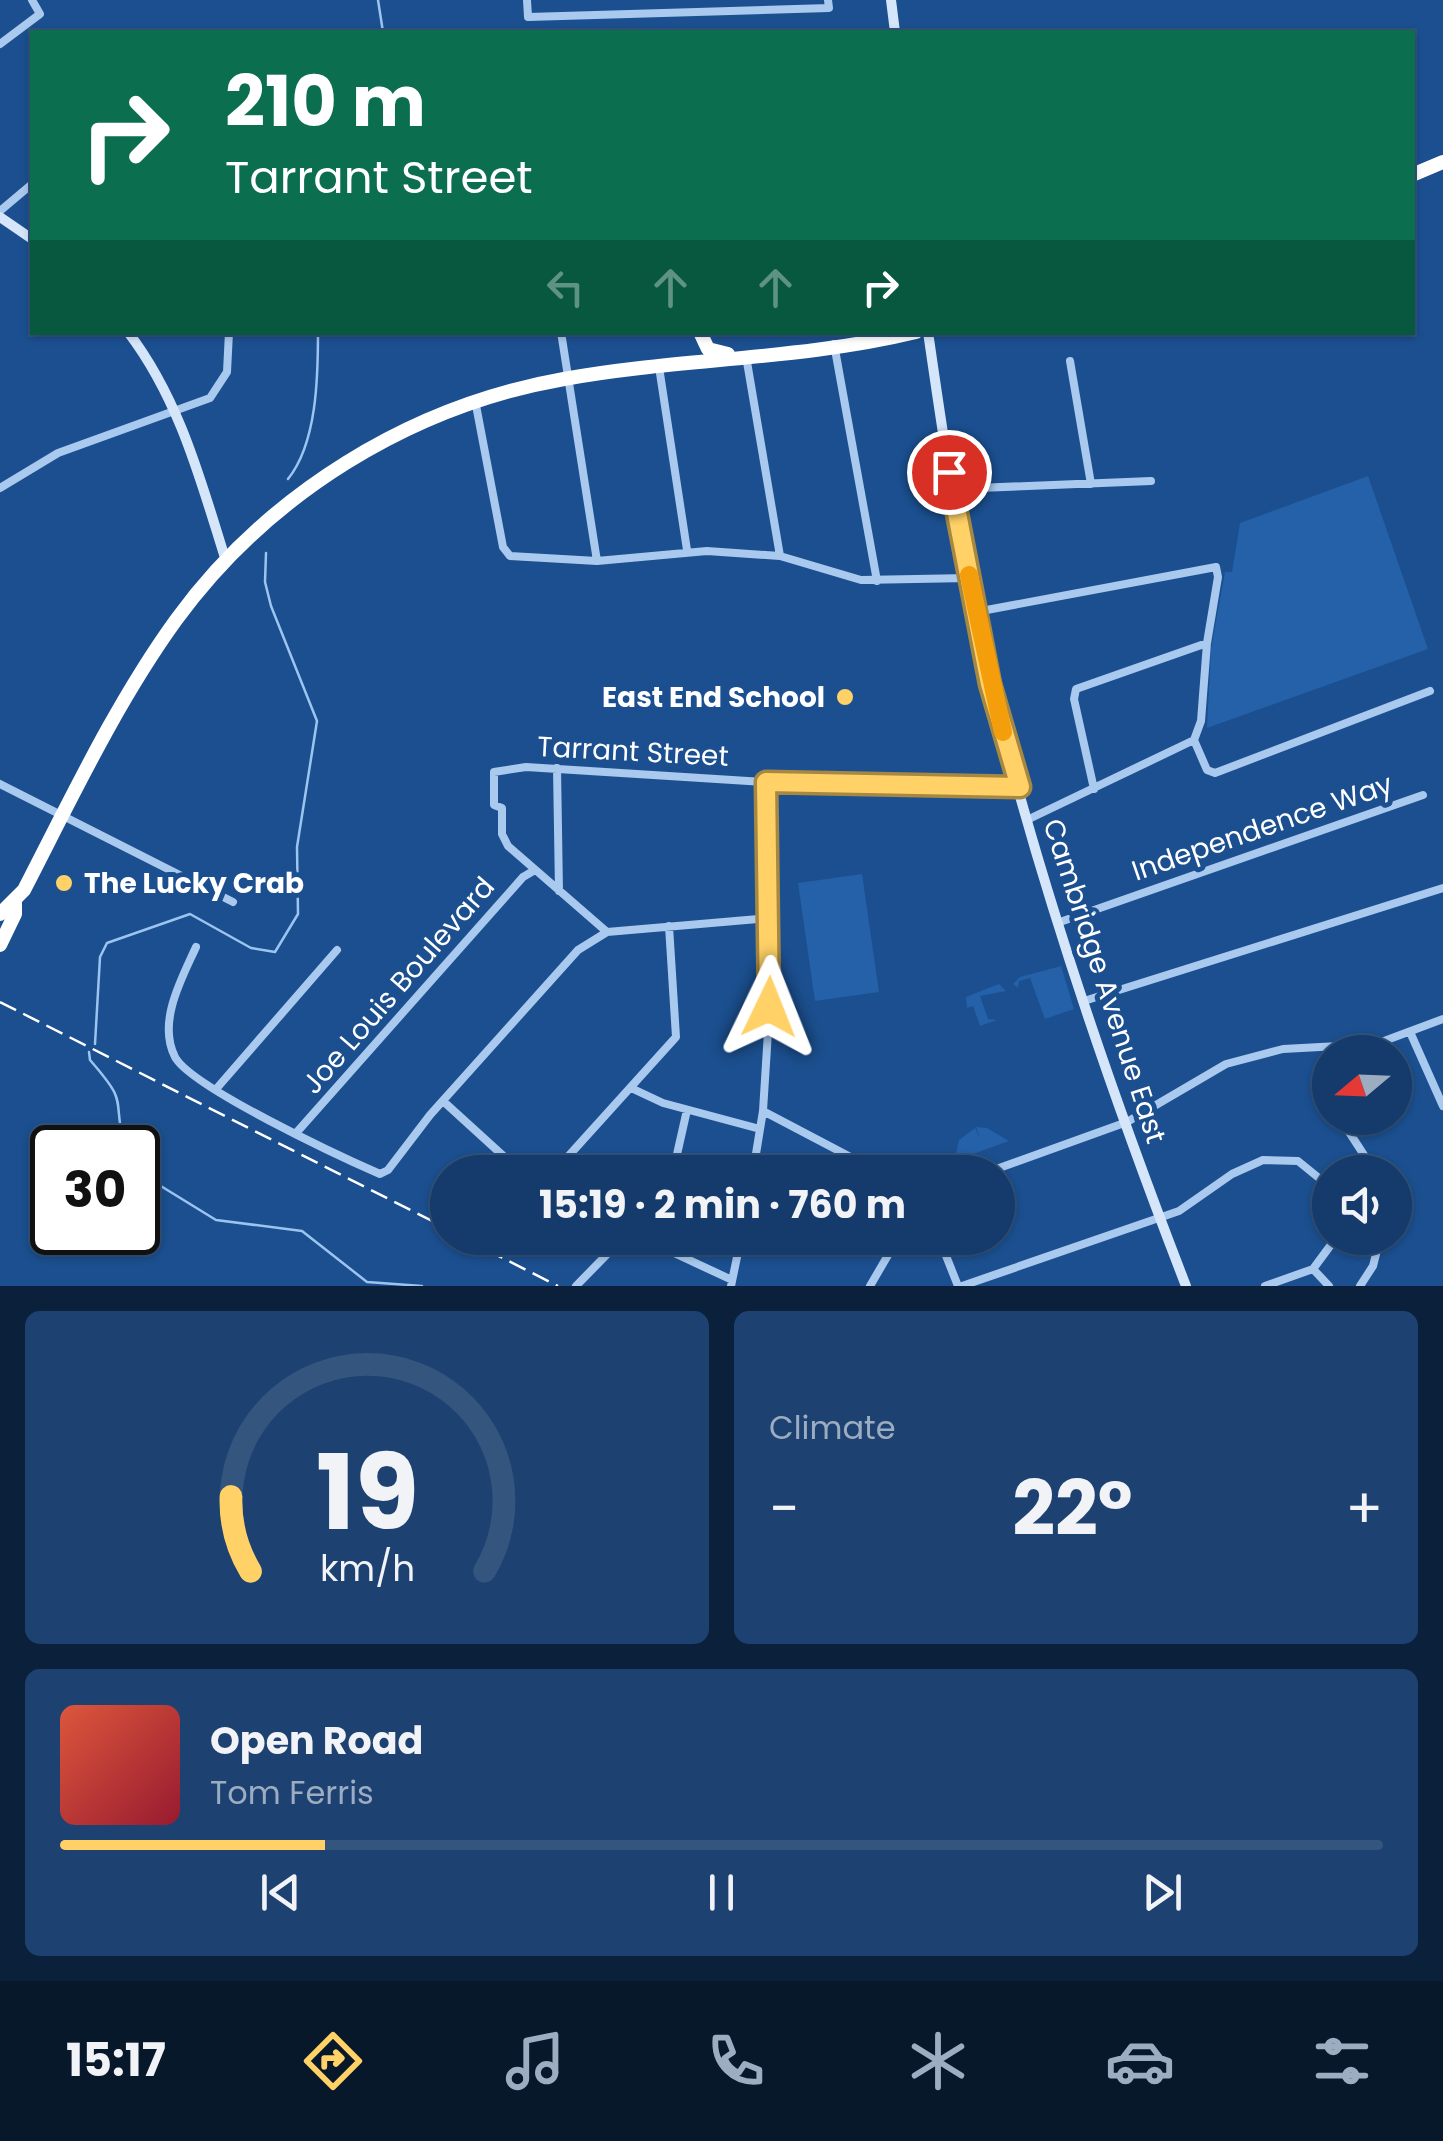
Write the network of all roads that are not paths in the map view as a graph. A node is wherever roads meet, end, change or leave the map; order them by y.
1 (32, 0) edge
2 (527, 0) edge
3 (828, 0) edge
4 (892, 0) edge
5 (895, 30) edge
6 (0, 44) edge
7 (1443, 162) edge
8 (1415, 173) edge
9 (30, 186) edge
10 (0, 214) edge
11 (30, 236) edge
12 (130, 335) edge
13 (229, 335) edge
14 (560, 335) edge
15 (698, 335) edge
16 (700, 335) edge
17 (896, 335) edge
18 (928, 335) edge
19 (834, 344) junction
20 (745, 356) junction
21 (1070, 360) dead end
22 (661, 366) junction
23 (566, 378) junction
24 (475, 400) junction
25 (174, 414) junction
26 (1150, 481) dead end
27 (1091, 484) junction
28 (0, 488) edge
29 (953, 489) junction
30 (687, 550) junction
31 (780, 556) junction
32 (226, 561) junction
33 (596, 561) junction
34 (969, 578) junction
35 (876, 582) junction
36 (976, 612) junction
37 (1207, 644) junction
38 (1430, 692) dead end
39 (1194, 740) junction
40 (556, 768) junction
41 (766, 782) junction
42 (0, 784) edge
43 (1020, 787) junction
44 (1094, 789) junction
45 (1423, 796) dead end
46 (62, 816) junction
47 (1029, 820) junction
48 (536, 870) junction
49 (1443, 888) edge
50 (559, 891) junction
51 (15, 901) junction
52 (233, 902) dead end
53 (0, 914) edge
54 (770, 918) junction
55 (1060, 922) junction
56 (669, 926) junction
57 (607, 932) junction
58 (0, 946) edge
59 (196, 947) dead end
60 (337, 950) dead end
61 (1084, 1001) junction
62 (1443, 1019) edge
63 (1410, 1032) junction
64 (1402, 1035) edge
65 (1312, 1049) edge
66 (217, 1088) junction
67 (631, 1088) junction
68 (443, 1101) junction
69 (1443, 1106) edge
70 (687, 1110) junction
71 (763, 1111) junction
72 (1127, 1122) junction
73 (760, 1129) junction
74 (297, 1132) junction
75 (502, 1155) edge
76 (570, 1155) edge
77 (677, 1155) edge
78 (756, 1155) edge
79 (847, 1155) edge
80 (1015, 1162) edge
81 (1312, 1170) edge
82 (1160, 1216) junction
83 (607, 1255) edge
84 (676, 1255) edge
85 (737, 1255) edge
86 (888, 1255) edge
87 (946, 1255) edge
88 (1324, 1255) edge
89 (1376, 1255) edge
90 (1313, 1270) junction
91 (731, 1283) edge
92 (576, 1286) edge
93 (870, 1286) edge
94 (960, 1286) edge
95 (1186, 1286) edge
96 (1265, 1286) edge
97 (1329, 1286) edge
98 (1360, 1286) edge

1 - 6 street
2 - 3 street
4 - 5 main road
7 - 8 highway
9 - 10 street
10 - 11 main road
12 - 25 main road
13 - 25 street
14 - 23 street
15 - 22 highway
16 - 20 highway
17 - 19 highway
18 - 29 main road, Cambridge Avenue East
19 - 20 highway
19 - 35 street
20 - 22 highway
20 - 31 street
21 - 27 street
22 - 23 highway
22 - 30 street
23 - 24 highway
23 - 33 street
24 - 32 highway
24 - 33 street
25 - 28 street
25 - 32 main road
26 - 27 street
27 - 29 street
29 - 34 main road, Cambridge Avenue East
30 - 31 street
30 - 33 street
31 - 35 street
32 - 46 highway
34 - 35 street
34 - 36 main road, Cambridge Avenue East
36 - 37 street
36 - 43 main road, Cambridge Avenue East
37 - 39 street
37 - 44 street
38 - 39 street
39 - 44 street
40 - 41 street, Tarrant Street
40 - 48 street, Tarrant Street
40 - 50 street
41 - 43 street, Tarrant Street
41 - 54 street
42 - 46 street
43 - 47 main road, Cambridge Avenue East
44 - 47 street
45 - 55 street, Independence Way
46 - 51 highway
46 - 52 street
47 - 55 main road, Cambridge Avenue East
48 - 50 street
48 - 74 street, Joe Louis Boulevard
49 - 61 street
50 - 57 street
51 - 53 highway
51 - 58 highway
54 - 56 street
54 - 71 street
55 - 61 main road, Cambridge Avenue East
56 - 57 street
56 - 67 street
57 - 68 street
59 - 66 street
60 - 66 street
61 - 72 main road, Cambridge Avenue East
62 - 63 street
63 - 64 street
63 - 69 street
65 - 72 street
66 - 74 street
67 - 70 street
67 - 76 street
68 - 74 street
68 - 75 street
70 - 73 street
70 - 77 street
71 - 73 street
71 - 79 street
72 - 80 street
72 - 82 main road, Cambridge Avenue East
73 - 78 street
81 - 82 street
82 - 94 street
82 - 95 main road, Cambridge Avenue East
83 - 92 street
84 - 91 street
85 - 91 street
86 - 93 street
87 - 94 street
88 - 90 street
89 - 98 street
90 - 96 street
90 - 97 street

